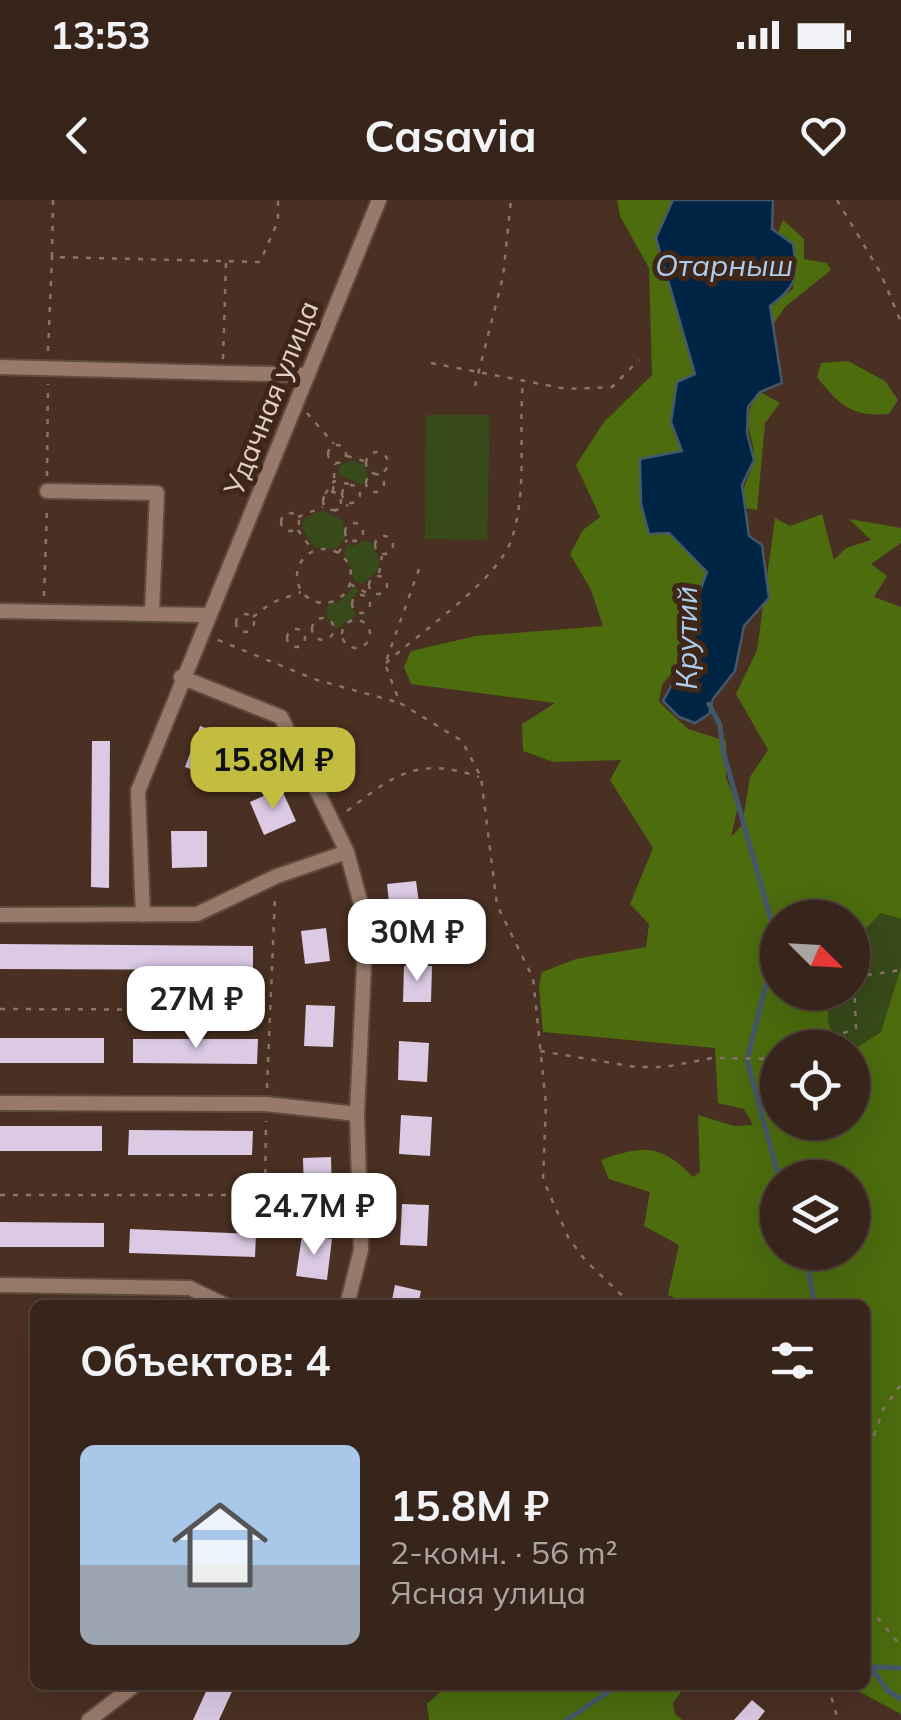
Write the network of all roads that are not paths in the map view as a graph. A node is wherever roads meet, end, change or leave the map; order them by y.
1 (379, 200) edge
2 (0, 367) edge
3 (308, 375) junction
4 (48, 491) road end
5 (0, 611) edge
6 (152, 612) junction
7 (207, 615) junction
8 (181, 677) junction
9 (347, 852) junction
10 (0, 915) edge
11 (143, 915) junction
12 (0, 1102) edge
13 (357, 1114) junction
14 (0, 1285) edge
15 (120, 1287) junction
16 (120, 1300) edge
17 (215, 1300) edge
18 (348, 1300) edge
19 (114, 1690) edge
20 (129, 1690) edge
21 (114, 1704) junction
22 (89, 1720) edge

1 - 3 street, Удачная улица
2 - 3 street
3 - 7 street, Удачная улица
4 - 6 street
5 - 6 street
6 - 7 street
7 - 8 street, Удачная улица
8 - 9 street
8 - 11 street, Удачная улица
9 - 11 street
9 - 13 street
10 - 11 street
12 - 13 street
13 - 18 street
14 - 15 street
15 - 16 street
15 - 17 street
19 - 21 street
20 - 21 street
21 - 22 street

